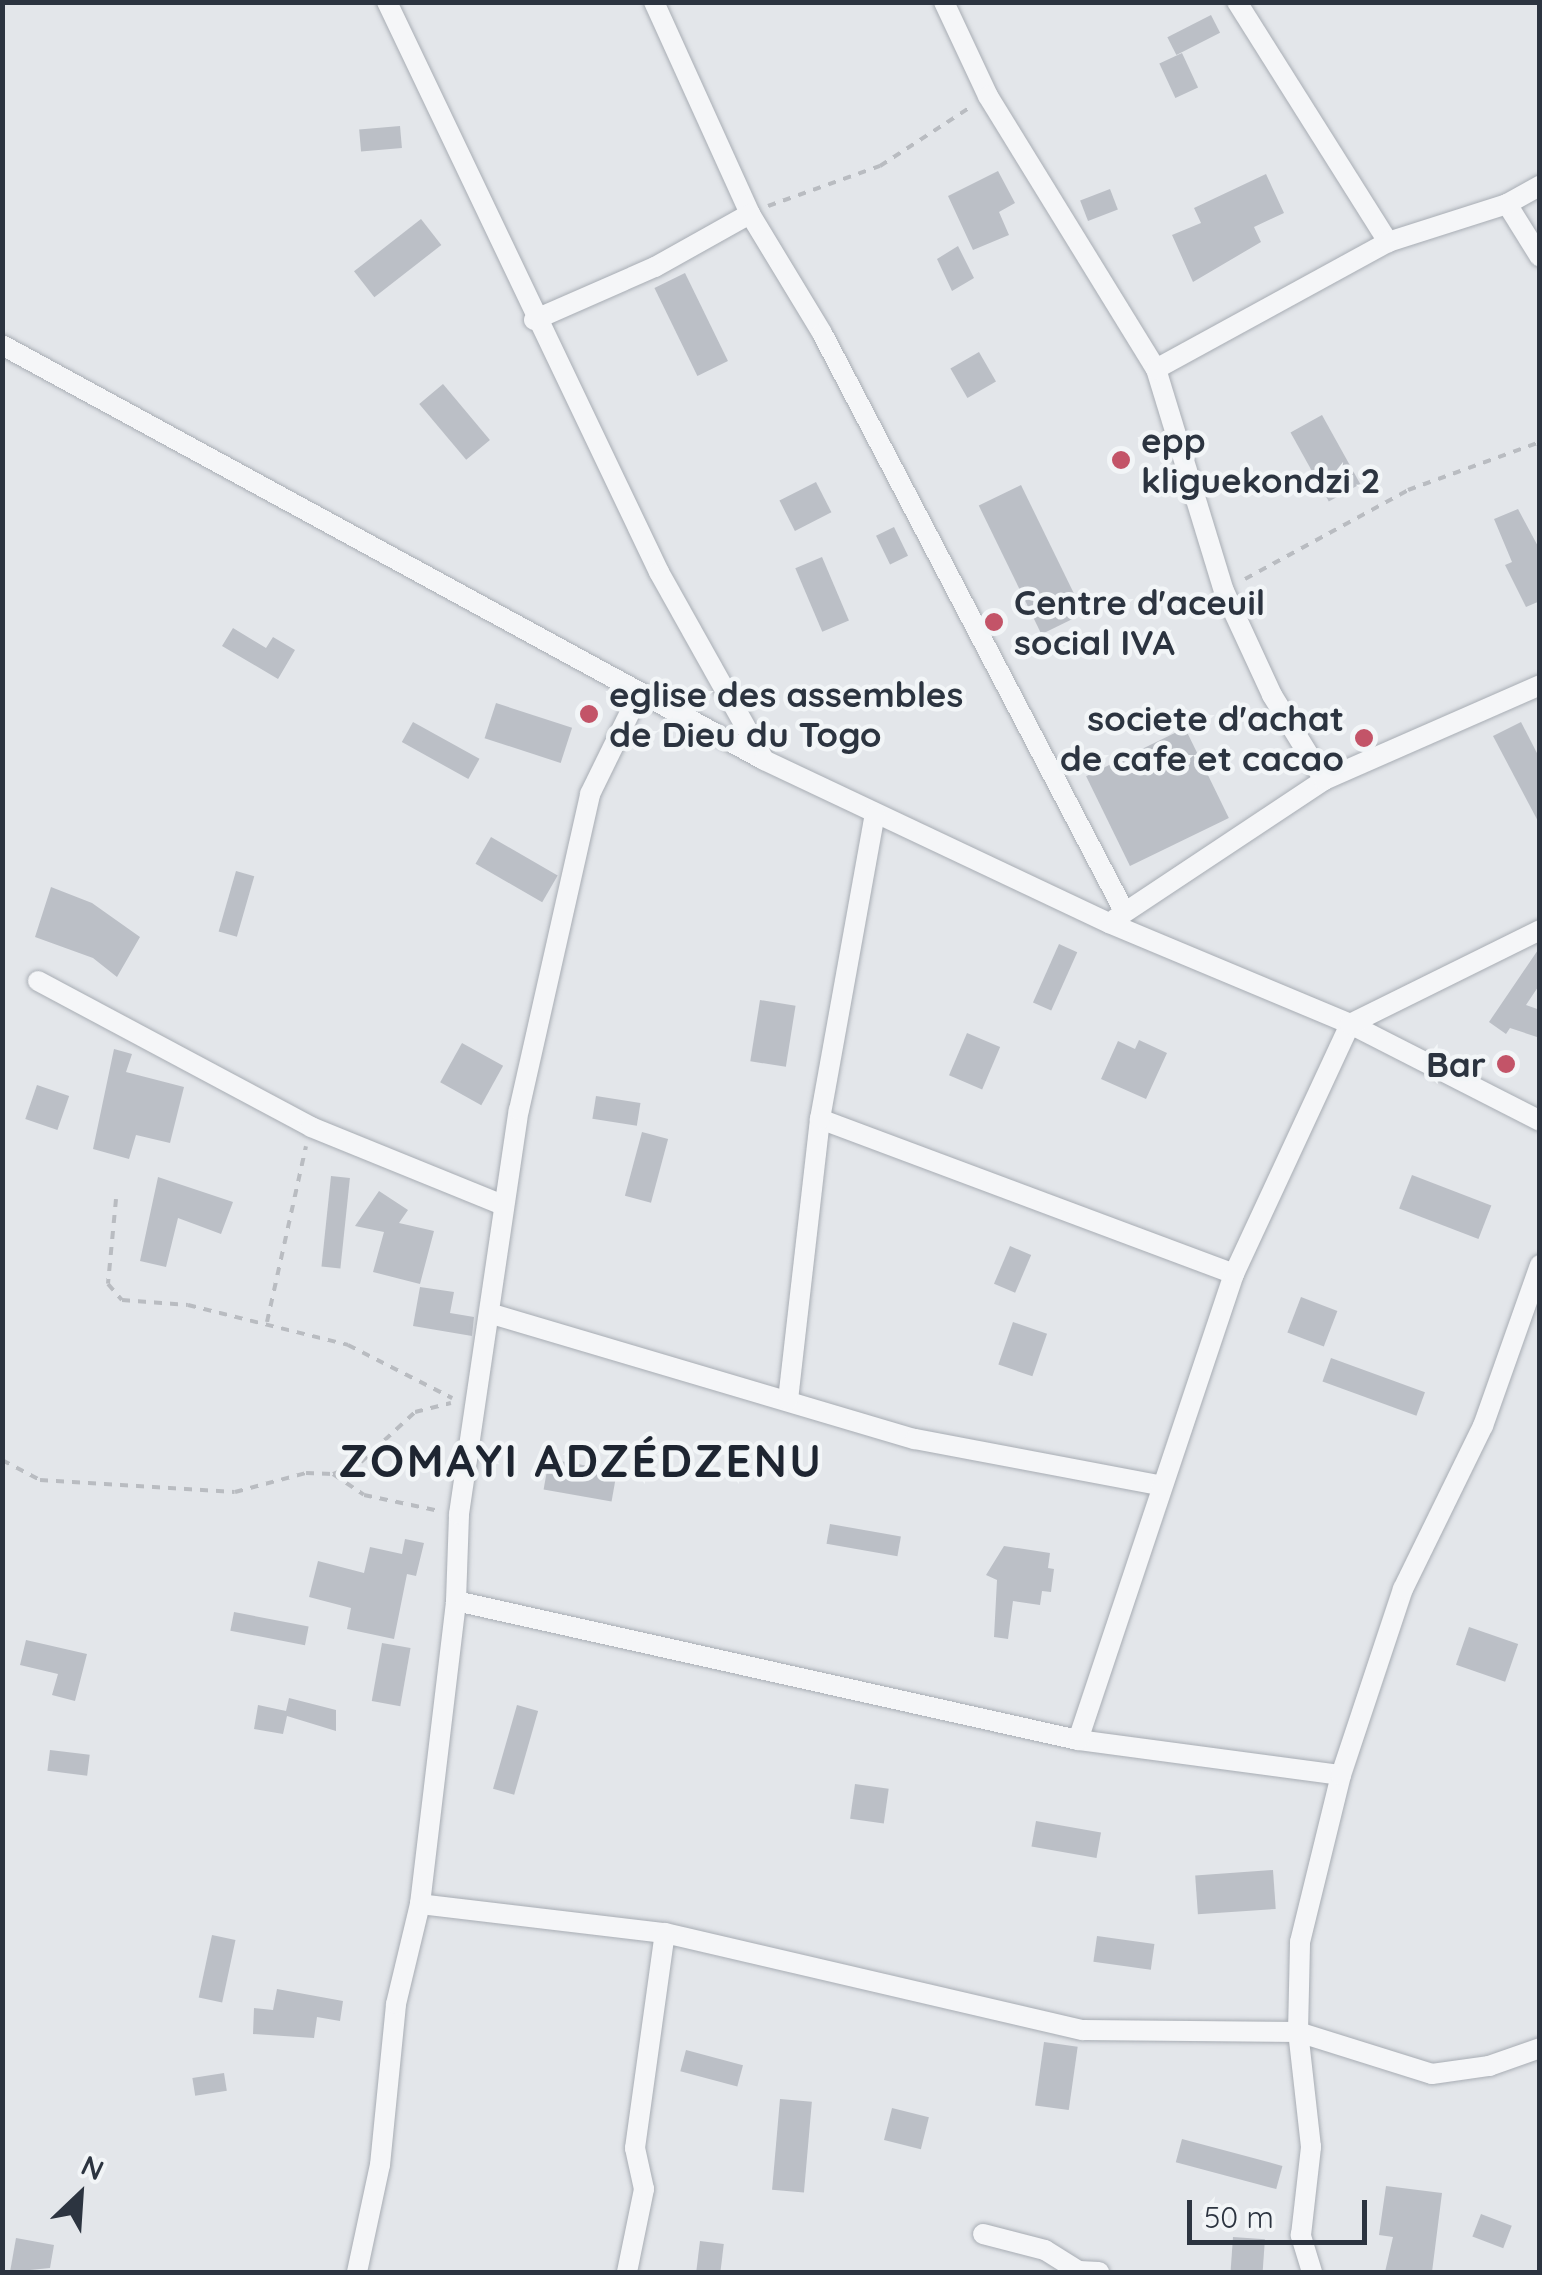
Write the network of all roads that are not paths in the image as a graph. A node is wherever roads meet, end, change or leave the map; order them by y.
1 (387, 2) edge
2 (654, 2) edge
3 (944, 2) edge
4 (1237, 2) edge
5 (1540, 186) edge
6 (1507, 204) junction
7 (750, 214) junction
8 (1388, 242) junction
9 (1540, 257) edge
10 (534, 320) junction
11 (2, 345) edge
12 (1156, 369) junction
13 (1540, 686) edge
14 (638, 696) junction
15 (764, 760) junction
16 (1324, 780) junction
17 (875, 814) junction
18 (1117, 917) junction
19 (1540, 930) edge
20 (38, 981) dead end
21 (1350, 1024) junction
22 (820, 1120) junction
23 (1540, 1120) edge
24 (503, 1205) junction
25 (1540, 1265) edge
26 (1234, 1274) junction
27 (492, 1314) junction
28 (788, 1400) junction
29 (1158, 1484) junction
30 (456, 1601) junction
31 (1078, 1740) junction
32 (1342, 1775) junction
33 (420, 1904) junction
34 (665, 1934) junction
35 (1298, 2032) junction
36 (1540, 2048) edge
37 (983, 2234) dead end
38 (356, 2272) edge
39 (628, 2272) edge
40 (1099, 2272) edge
41 (1312, 2272) edge

1 - 10 street
2 - 7 street
3 - 12 street
4 - 8 street
5 - 6 street
6 - 8 street
6 - 9 street
7 - 10 street
7 - 18 street
8 - 12 street
10 - 15 street
11 - 14 street
12 - 16 street
13 - 16 street
14 - 15 street
14 - 24 street
15 - 17 street
16 - 18 street
17 - 18 street
17 - 22 street
18 - 21 street
19 - 21 street
20 - 24 street
21 - 23 street
21 - 26 street
22 - 26 street
22 - 28 street
24 - 27 street
25 - 32 street
26 - 29 street
27 - 28 street
27 - 30 street
28 - 29 street
29 - 31 street
30 - 31 street
30 - 33 street
31 - 32 street
32 - 35 street
33 - 34 street
33 - 38 street
34 - 35 street
34 - 39 street
35 - 36 street
35 - 41 street
37 - 40 street

